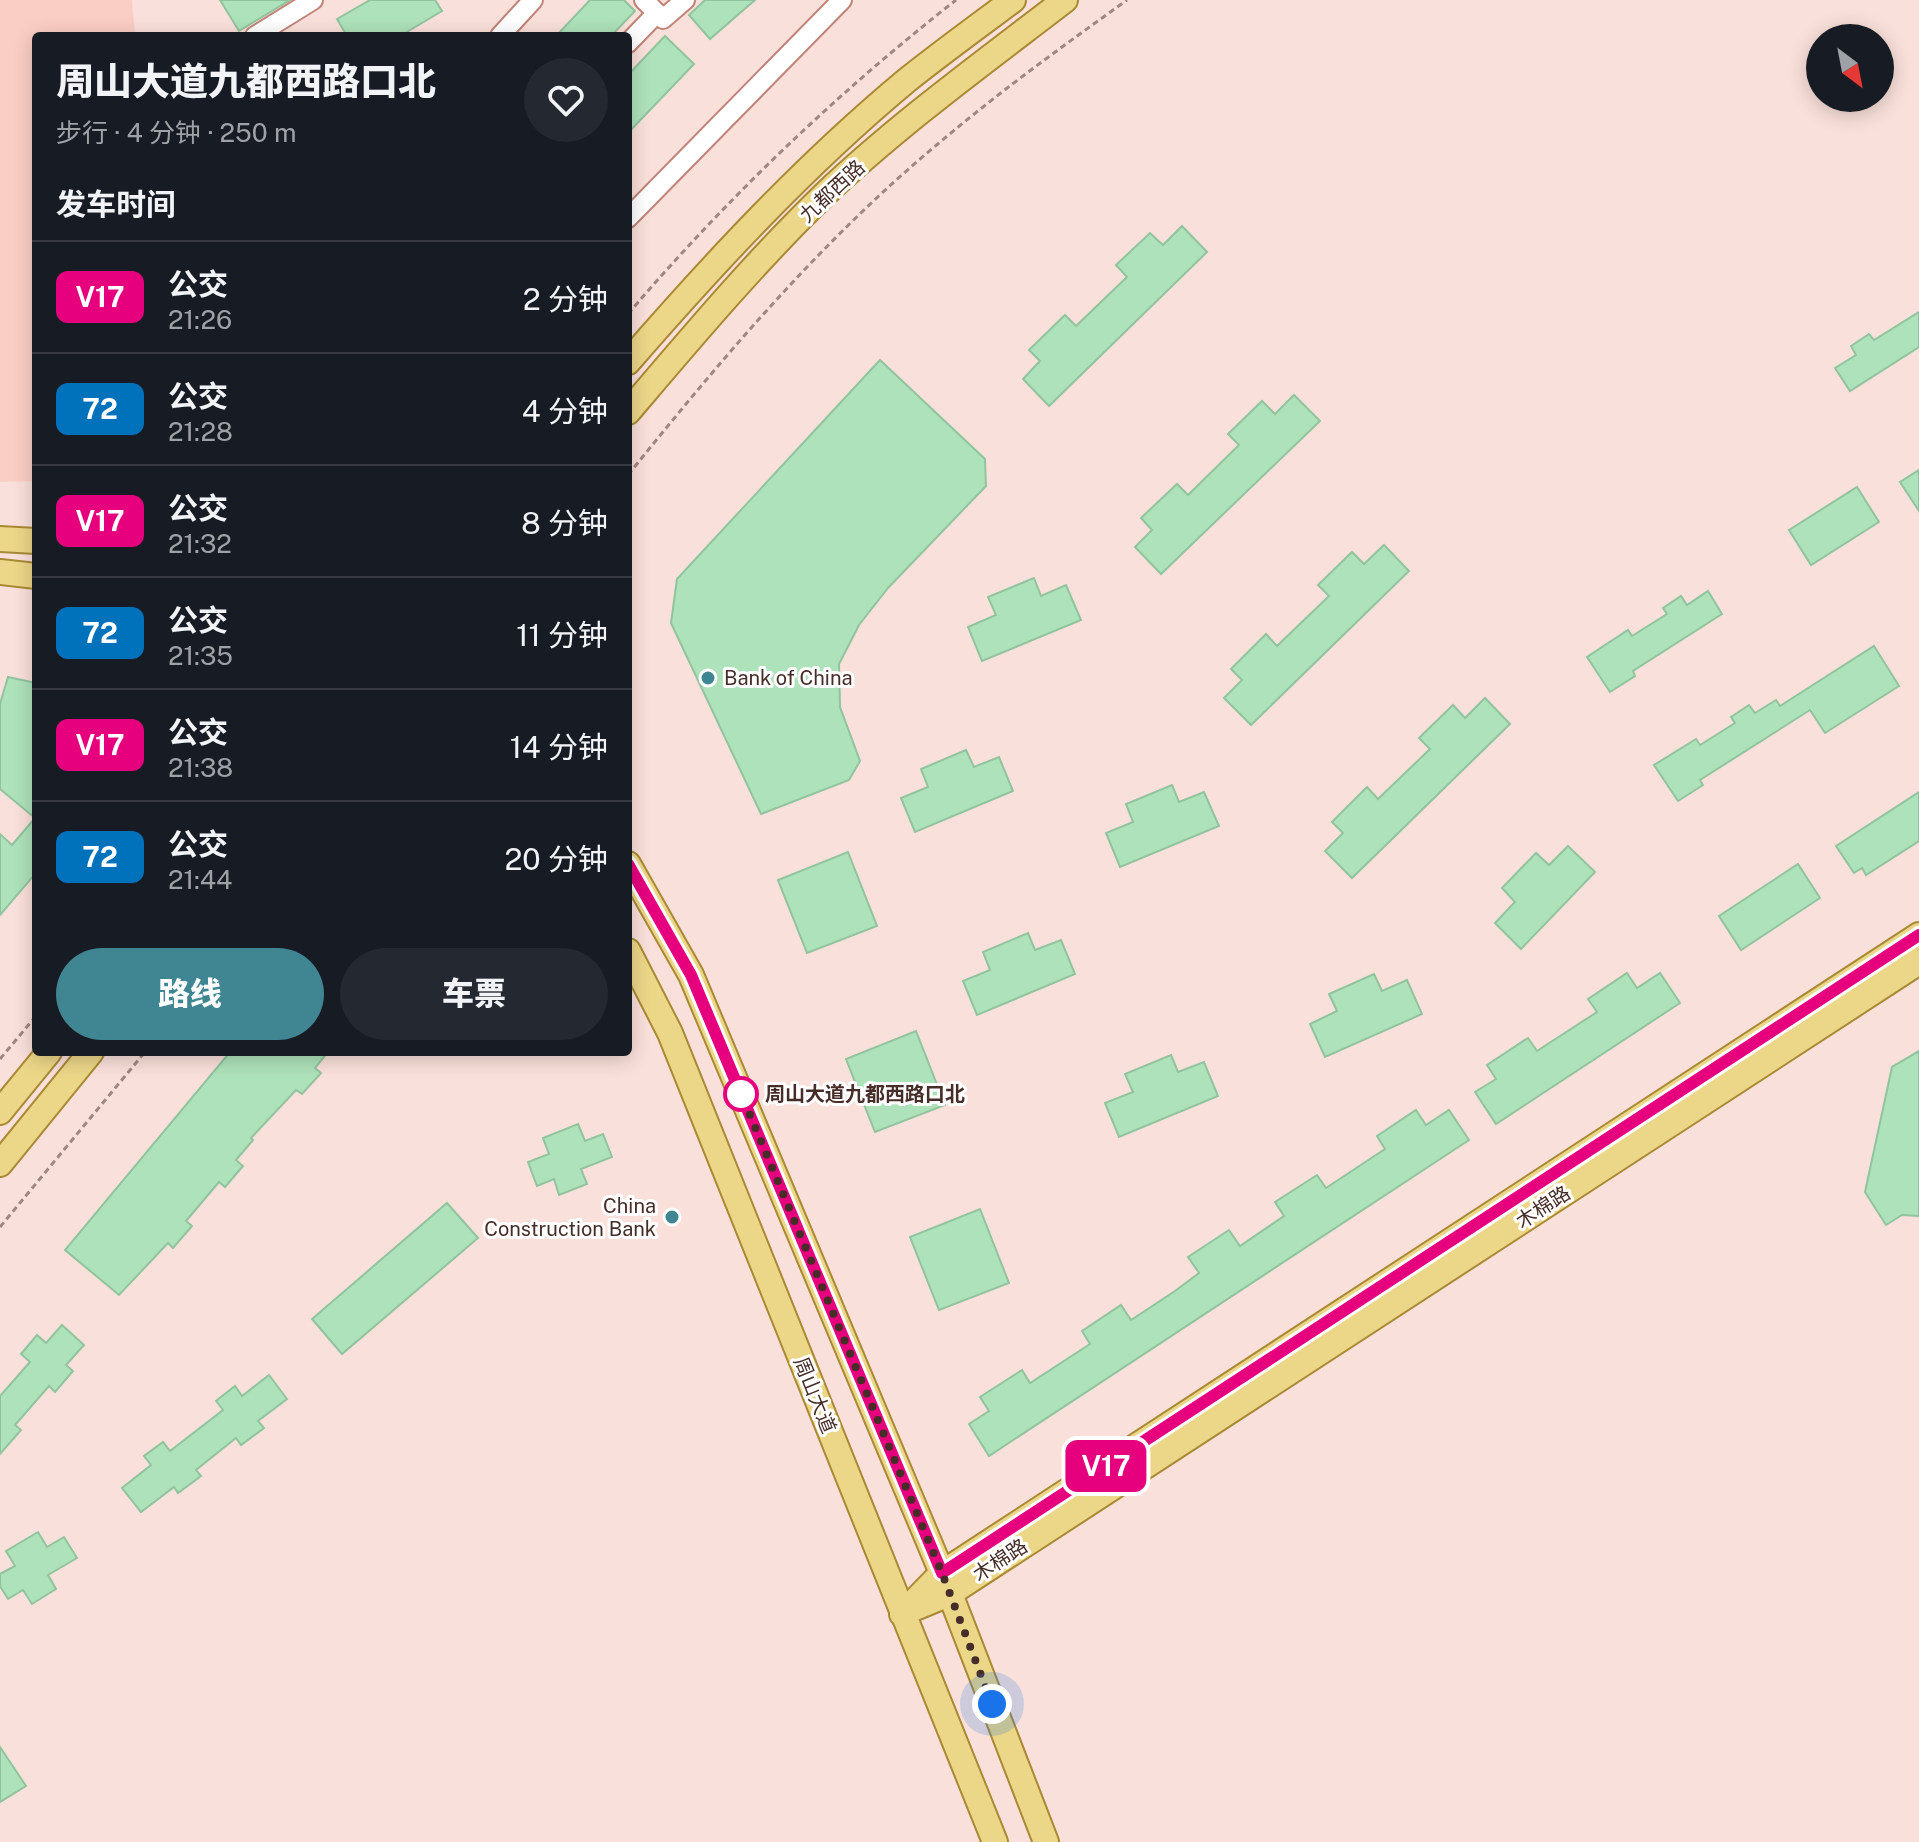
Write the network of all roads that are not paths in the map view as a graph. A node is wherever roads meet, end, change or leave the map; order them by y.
1 (313, 0) edge
2 (533, 0) edge
3 (685, 0) edge
4 (842, 0) edge
5 (1013, 0) edge
6 (1065, 0) edge
7 (651, 6) edge
8 (261, 32) edge
9 (504, 32) edge
10 (632, 37) edge
11 (632, 214) edge
12 (632, 357) edge
13 (632, 407) edge
14 (0, 539) edge
15 (32, 541) edge
16 (0, 572) edge
17 (32, 576) edge
18 (632, 871) edge
19 (1919, 935) edge
20 (632, 959) edge
21 (1919, 962) edge
22 (46, 1056) edge
23 (88, 1056) edge
24 (0, 1112) edge
25 (0, 1164) edge
26 (946, 1583) junction
27 (902, 1614) junction
28 (995, 1842) edge
29 (1046, 1842) edge

1 - 8 lane
2 - 9 lane
3 - 7 lane
4 - 11 lane
5 - 12 main road, 九都西路
6 - 13 main road, 九都西路
7 - 10 lane
14 - 15 main road
16 - 17 main road
18 - 26 main road
19 - 26 main road, 木棉路
20 - 27 main road, 周山大道
21 - 26 main road, 木棉路
22 - 24 main road
23 - 25 main road
26 - 27 main road, 木棉路
26 - 29 main road
27 - 28 main road, 周山大道

